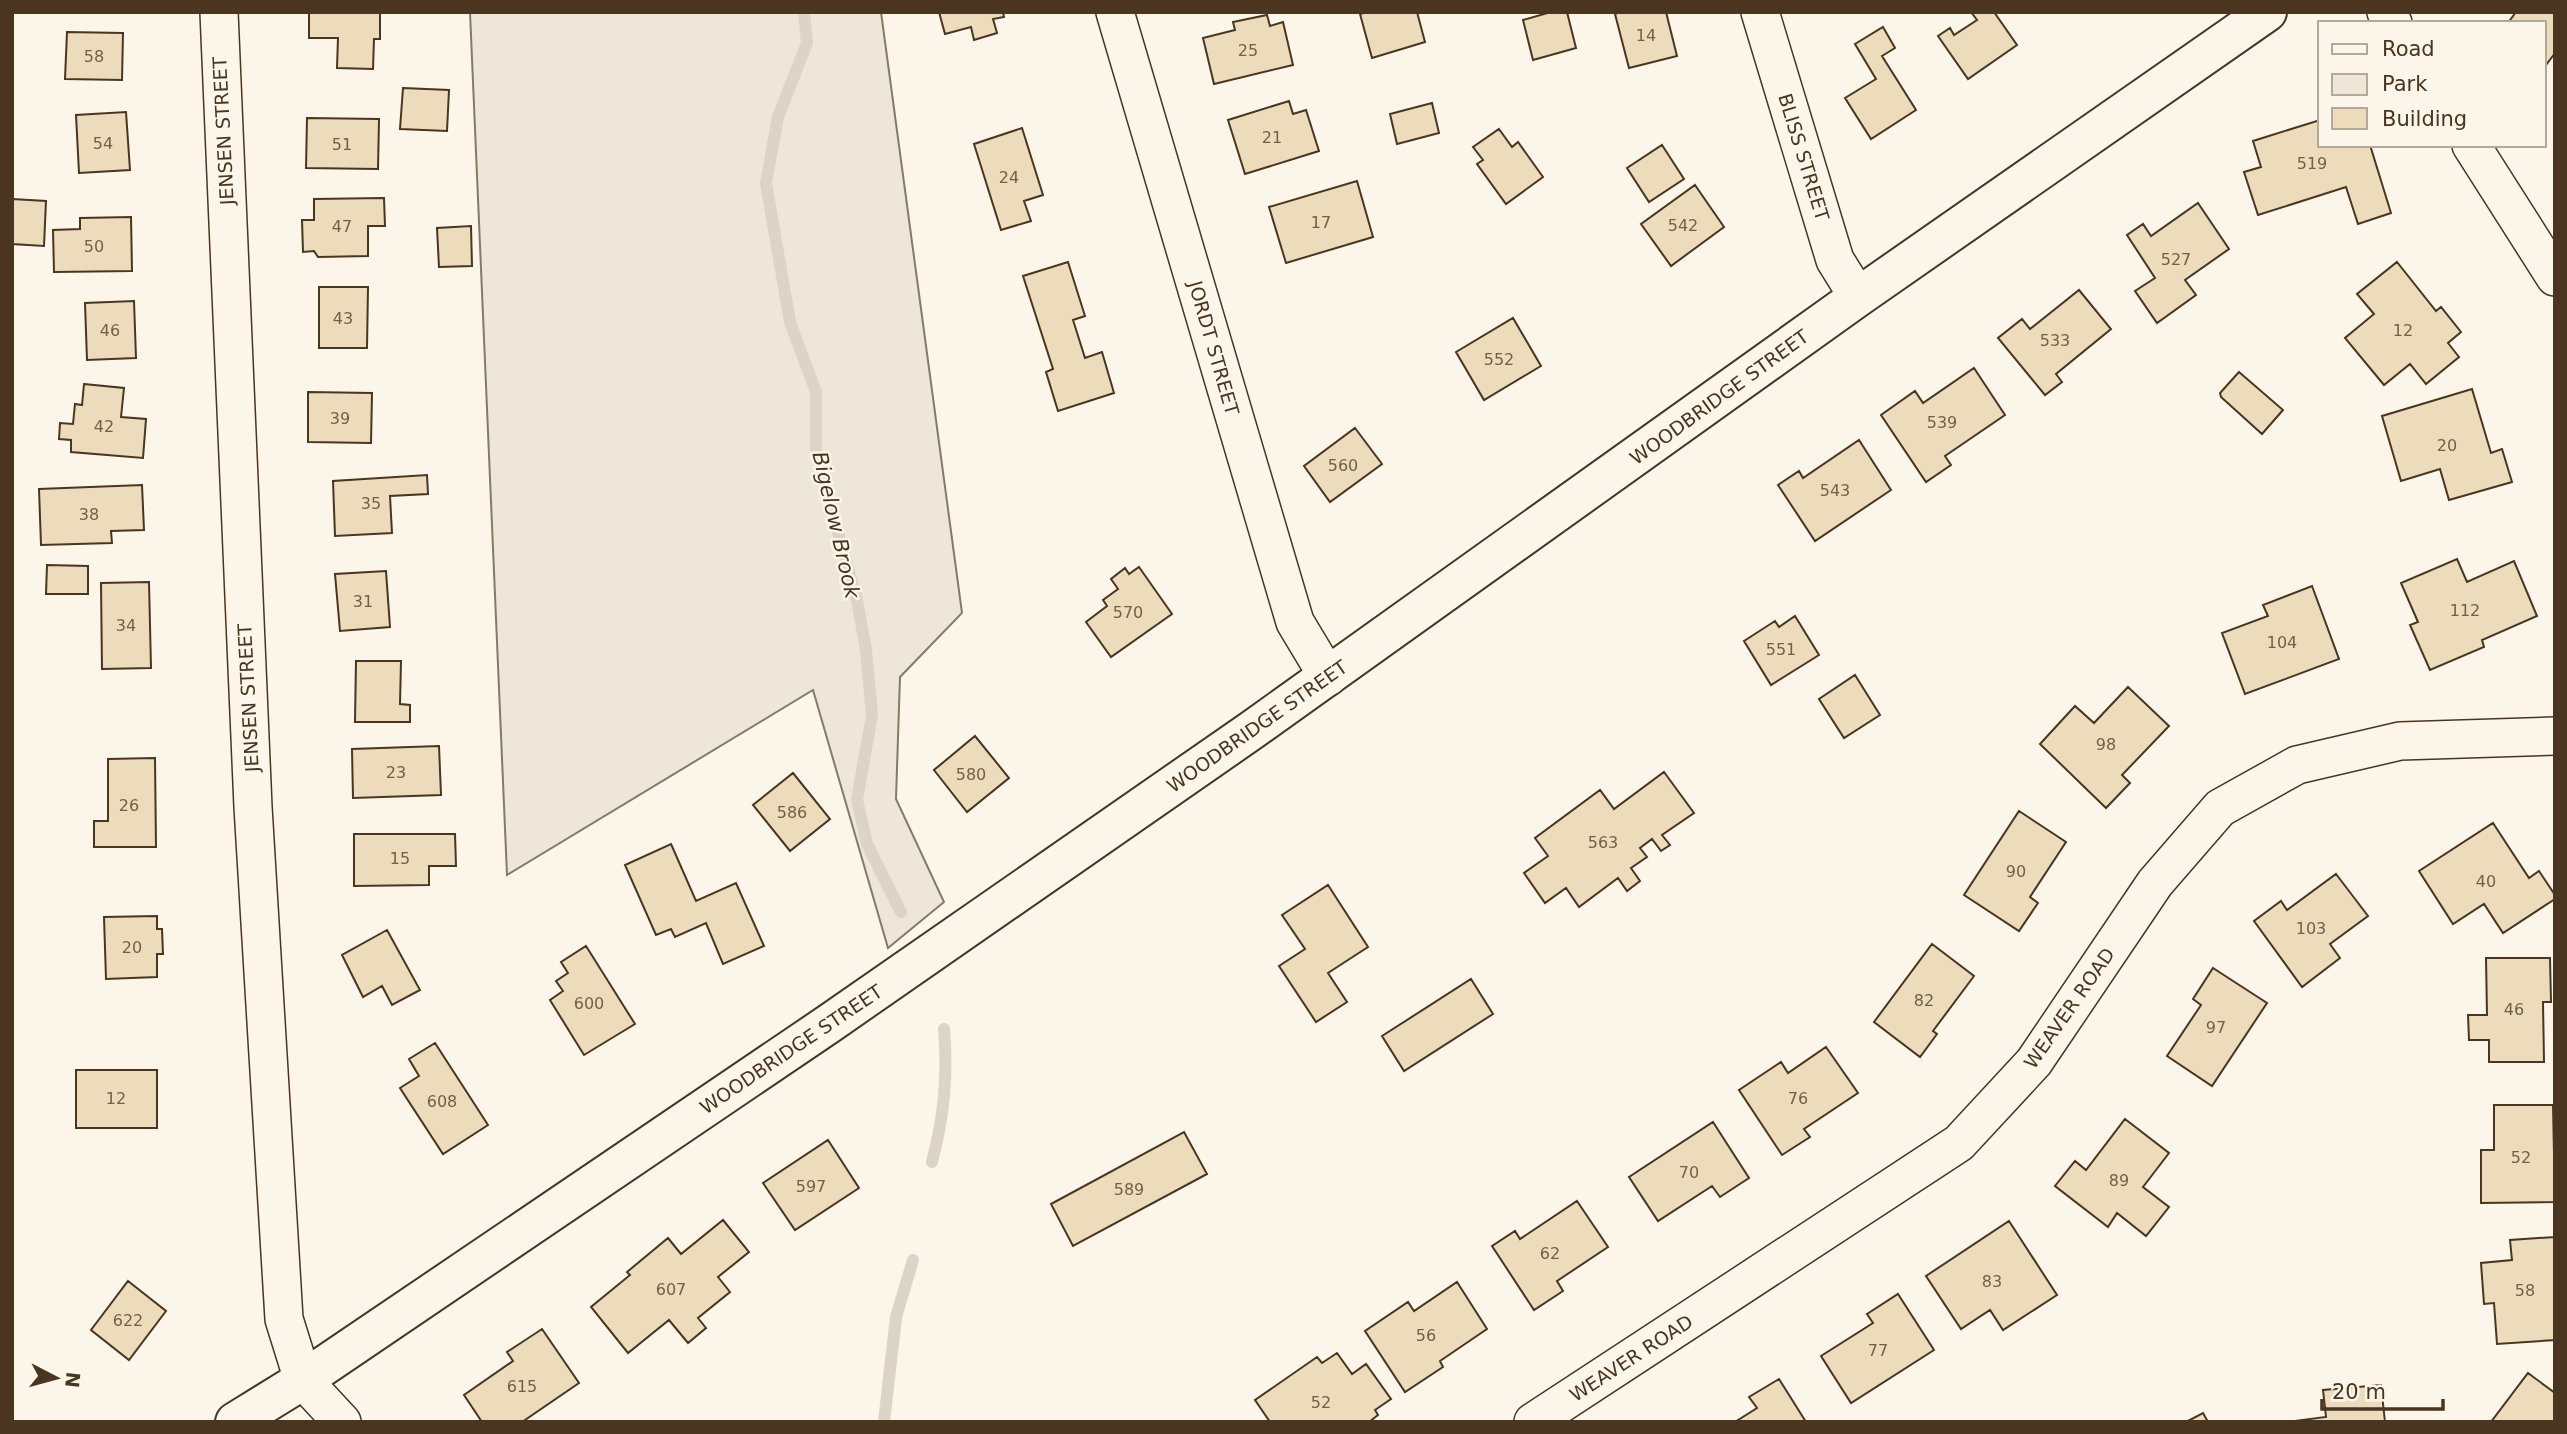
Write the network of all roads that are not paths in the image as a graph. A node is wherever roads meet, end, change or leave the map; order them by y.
1 (219, 12) edge
2 (1115, 12) edge
3 (1760, 12) edge
4 (2267, 12) edge
5 (2472, 147) edge
6 (2555, 277) edge
7 (1858, 297) junction
8 (1328, 677) junction
9 (2555, 736) edge
10 (303, 1380) junction
11 (235, 1422) edge
12 (342, 1422) edge
13 (1533, 1422) edge

1 - 10 street, JENSEN STREET
2 - 8 street, JORDT STREET
3 - 7 street, BLISS STREET
4 - 7 main road, WOODBRIDGE STREET
5 - 6 street
7 - 8 main road, WOODBRIDGE STREET
8 - 10 main road, WOODBRIDGE STREET
9 - 13 street, WEAVER ROAD
10 - 11 main road, WOODBRIDGE STREET
10 - 12 street

